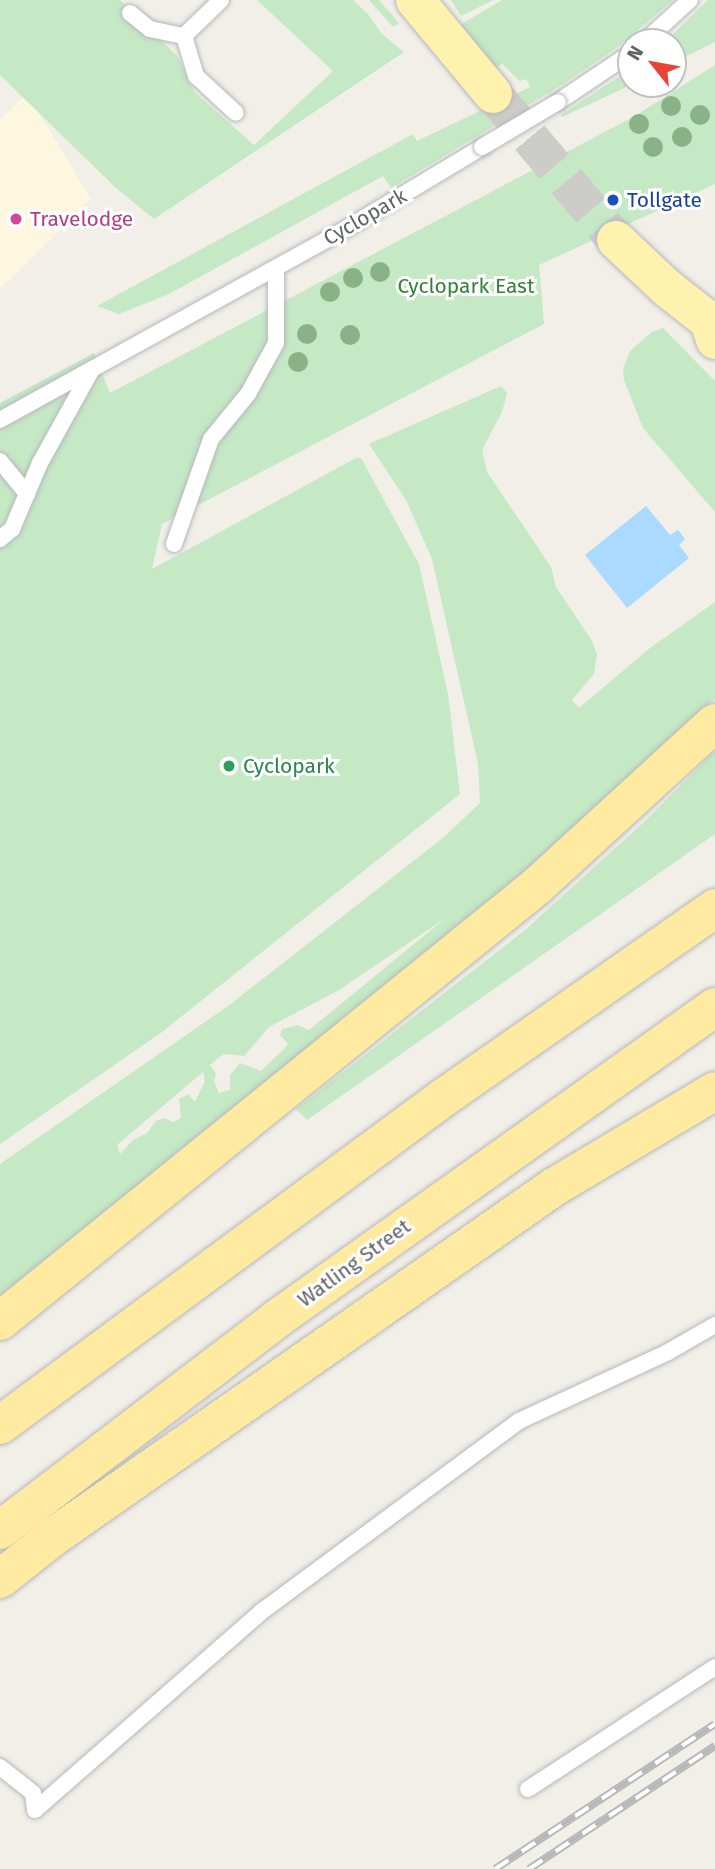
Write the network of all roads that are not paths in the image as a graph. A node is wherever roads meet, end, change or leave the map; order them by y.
1 (220, 0) edge
2 (415, 0) edge
3 (690, 0) edge
4 (130, 13) dead end
5 (659, 28) edge
6 (184, 36) junction
7 (617, 62) edge
8 (493, 94) tunnel mouth
9 (236, 113) dead end
10 (616, 240) tunnel mouth
11 (276, 268) junction
12 (713, 328) edge
13 (92, 369) junction
14 (0, 420) edge
15 (0, 461) edge
16 (27, 494) junction
17 (0, 539) edge
18 (174, 544) dead end
19 (715, 723) edge
20 (715, 908) edge
21 (715, 1007) edge
22 (715, 1091) edge
23 (0, 1321) edge
24 (715, 1325) edge
25 (0, 1425) edge
26 (0, 1530) edge
27 (0, 1579) edge
28 (715, 1667) edge
29 (0, 1767) edge
30 (528, 1789) dead end

1 - 6 lane
2 - 8 main road
3 - 5 lane
4 - 6 lane
6 - 9 lane
7 - 11 lane, Cyclopark, bridge
10 - 12 main road
11 - 13 lane, Cyclopark
11 - 18 lane
13 - 14 lane, Cyclopark
13 - 16 lane
15 - 16 lane
16 - 17 lane
19 - 23 highway
20 - 25 highway
21 - 26 highway, Watling Street
22 - 27 highway
24 - 29 lane
28 - 30 lane

